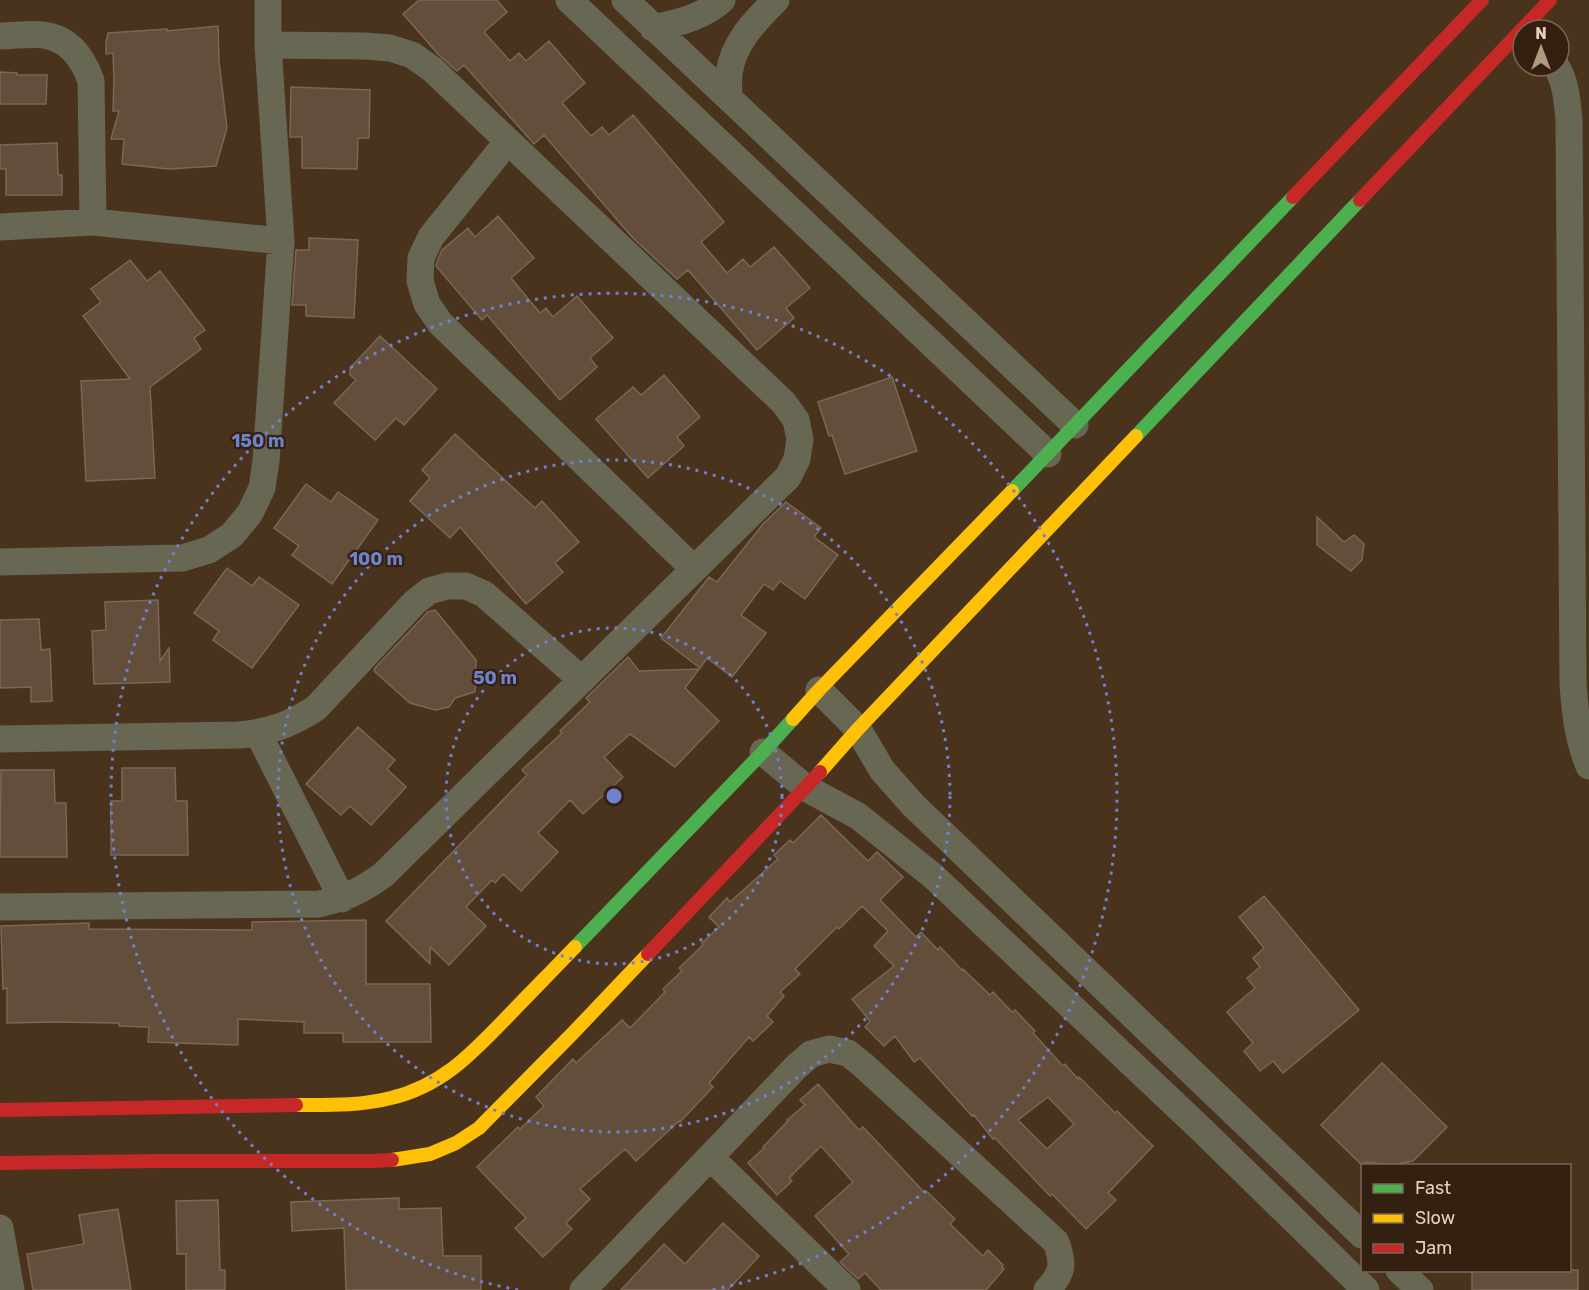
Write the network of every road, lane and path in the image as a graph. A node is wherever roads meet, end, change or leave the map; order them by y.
1 (268, 0) edge
2 (569, 0) edge
3 (625, 0) edge
4 (722, 0) edge
5 (776, 0) edge
6 (1482, 0) edge
7 (1550, 0) edge
8 (1536, 18) edge
9 (654, 28) junction
10 (0, 36) edge
11 (268, 45) junction
12 (1511, 48) edge
13 (1562, 78) edge
14 (729, 98) junction
15 (508, 141) junction
16 (837, 201) junction
17 (93, 222) junction
18 (0, 226) edge
19 (810, 228) junction
20 (281, 241) junction
21 (1075, 425) junction
22 (1048, 454) junction
23 (0, 561) edge
24 (694, 569) junction
25 (582, 680) junction
26 (819, 690) junction
27 (858, 729) junction
28 (258, 733) junction
29 (0, 738) edge
30 (763, 752) junction
31 (1589, 766) edge
32 (806, 788) junction
33 (342, 899) junction
34 (0, 907) edge
35 (0, 1110) edge
36 (710, 1157) junction
37 (0, 1163) edge
38 (0, 1228) edge
39 (1361, 1234) edge
40 (1401, 1272) edge
41 (1341, 1279) edge
42 (10, 1290) edge
43 (583, 1290) edge
44 (847, 1290) edge
45 (1047, 1290) edge
46 (1366, 1290) edge
47 (1420, 1290) edge

1 - 11 street
2 - 19 street
3 - 9 street
4 - 9 street
5 - 14 street
6 - 21 street
7 - 8 street
9 - 14 street
10 - 17 street
11 - 15 street
11 - 20 street
12 - 27 street
13 - 31 street
14 - 16 street
15 - 24 street
15 - 24 street
16 - 19 street
16 - 21 street
17 - 18 street
17 - 20 street
19 - 22 street
20 - 23 street
21 - 22 street
22 - 26 street
24 - 25 street
25 - 28 street
25 - 33 street
26 - 27 street
26 - 30 street
27 - 32 street
27 - 39 street
28 - 29 street
28 - 33 street
30 - 32 street
30 - 35 street
32 - 37 street
32 - 41 street
33 - 34 street
36 - 43 street
36 - 44 street
36 - 45 street
38 - 42 street
40 - 47 street
41 - 46 street

